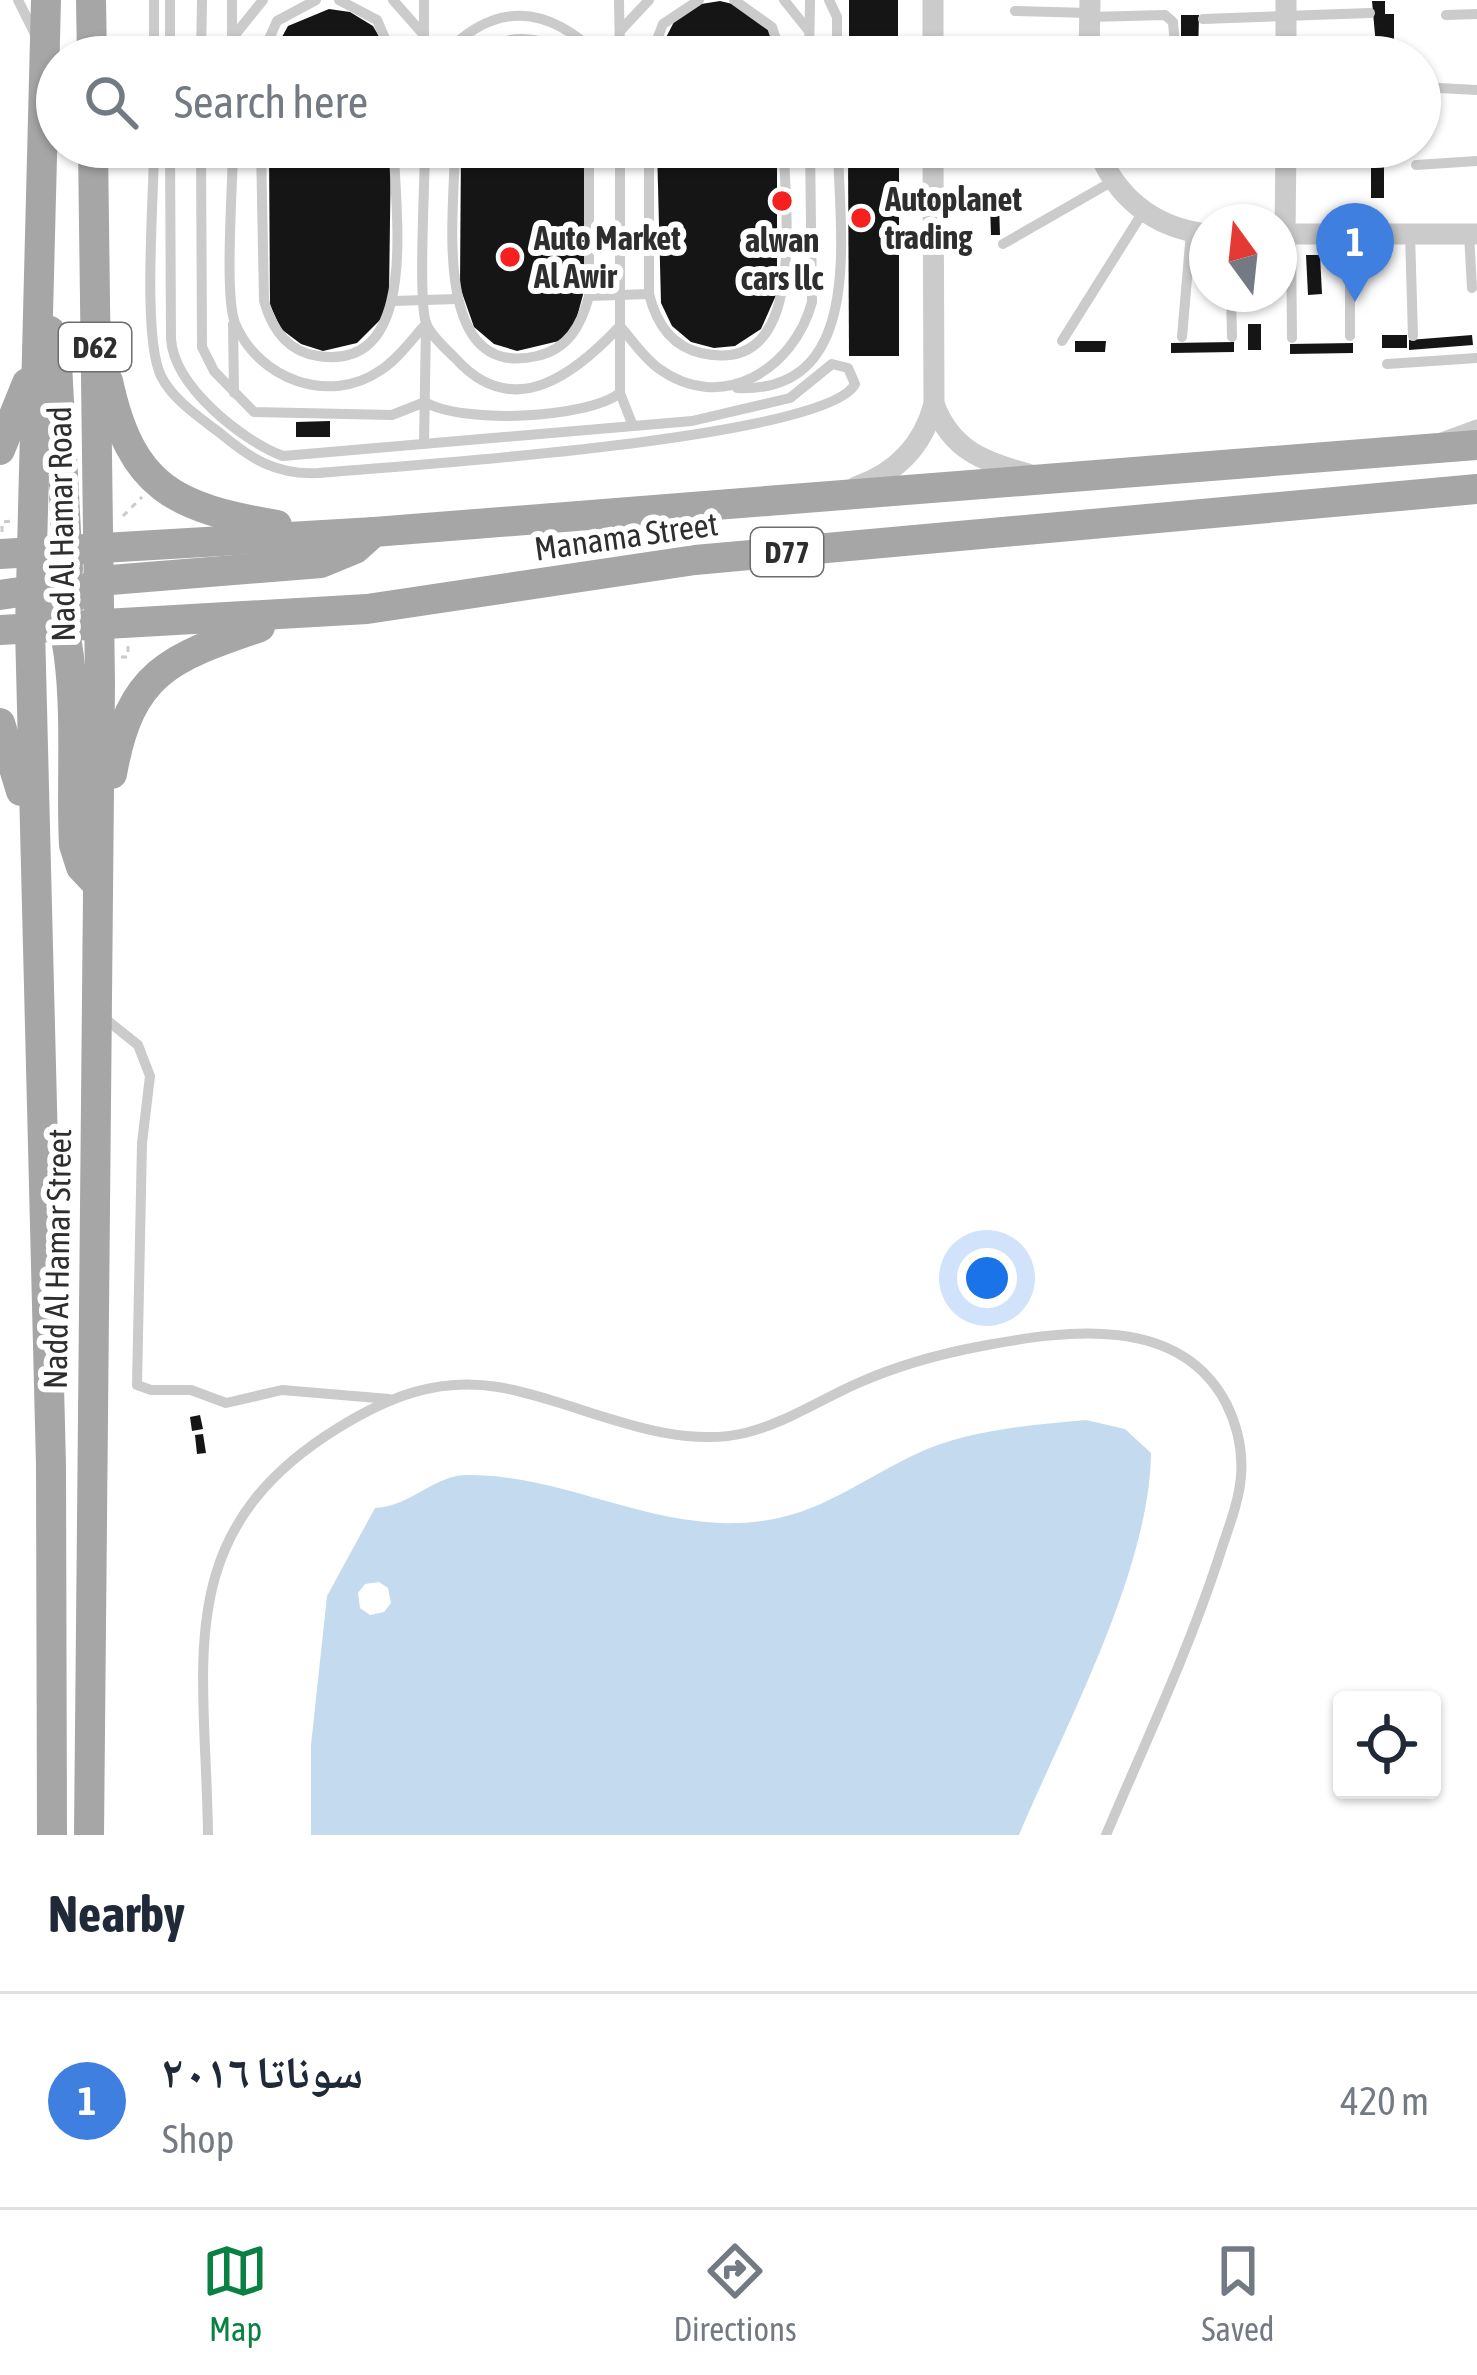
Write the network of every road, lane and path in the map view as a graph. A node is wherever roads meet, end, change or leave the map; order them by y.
1 (18, 0) edge
2 (46, 0) edge
3 (91, 0) edge
4 (154, 0) edge
5 (170, 0) edge
6 (202, 0) edge
7 (232, 0) edge
8 (263, 0) edge
9 (316, 0) edge
10 (339, 0) edge
11 (394, 0) edge
12 (424, 0) edge
13 (520, 0) edge
14 (620, 0) edge
15 (649, 0) edge
16 (699, 0) edge
17 (734, 0) edge
18 (784, 0) edge
19 (810, 0) edge
20 (829, 0) edge
21 (933, 0) edge
22 (1286, 8) edge
23 (1090, 10) edge
24 (1015, 11) dead end
25 (1370, 13) dead end
26 (520, 14) junction
27 (1477, 14) edge
28 (1446, 15) dead end
29 (1203, 19) dead end
30 (620, 31) junction
31 (809, 31) junction
32 (424, 35) joint
33 (37, 36) edge
34 (45, 36) edge
35 (92, 36) edge
36 (154, 36) edge
37 (170, 36) edge
38 (201, 36) edge
39 (232, 36) edge
40 (234, 36) edge
41 (270, 36) edge
42 (384, 36) edge
43 (466, 36) edge
44 (575, 36) edge
45 (620, 36) edge
46 (658, 36) edge
47 (775, 36) edge
48 (809, 36) edge
49 (837, 36) edge
50 (933, 36) edge
51 (1174, 36) edge
52 (1441, 88) edge
53 (1477, 90) edge
54 (1477, 161) edge
55 (1441, 163) edge
56 (42, 168) edge
57 (93, 168) edge
58 (154, 168) edge
59 (170, 168) edge
60 (201, 168) edge
61 (232, 168) edge
62 (261, 168) edge
63 (394, 168) edge
64 (425, 168) edge
65 (455, 168) edge
66 (589, 168) edge
67 (620, 168) edge
68 (649, 168) edge
69 (784, 168) edge
70 (810, 168) edge
71 (838, 168) edge
72 (933, 168) edge
73 (1106, 168) edge
74 (1286, 168) edge
75 (1113, 181) junction
76 (1285, 204) edge
77 (1143, 212) junction
78 (1189, 229) edge
79 (1297, 234) edge
80 (1350, 234) junction
81 (1410, 234) junction
82 (1473, 234) edge
83 (1003, 244) dead end
84 (784, 276) junction
85 (812, 277) junction
86 (1472, 288) dead end
87 (649, 294) junction
88 (1189, 294) edge
89 (620, 295) junction
90 (589, 296) junction
91 (456, 299) junction
92 (426, 300) junction
93 (264, 301) junction
94 (394, 301) junction
95 (38, 303) junction
96 (233, 312) junction
97 (1231, 312) edge
98 (1290, 312) edge
99 (95, 319) junction
100 (426, 323) junction
101 (620, 326) junction
102 (1350, 336) dead end
103 (1413, 336) dead end
104 (1182, 337) dead end
105 (1232, 337) dead end
106 (1292, 338) dead end
107 (1062, 341) dead end
108 (37, 354) junction
109 (329, 358) junction
110 (1477, 358) edge
111 (1387, 364) dead end
112 (333, 387) junction
113 (724, 387) junction
114 (234, 393) junction
115 (620, 393) junction
116 (425, 403) junction
117 (934, 404) junction
118 (633, 426) junction
119 (1477, 430) edge
120 (424, 443) junction
121 (1477, 445) edge
122 (1434, 447) junction
123 (0, 450) edge
124 (1052, 480) junction
125 (156, 483) junction
126 (1477, 489) edge
127 (827, 496) junction
128 (122, 516) dead end
129 (374, 532) junction
130 (337, 534) junction
131 (98, 548) junction
132 (32, 553) junction
133 (0, 554) edge
134 (58, 589) edge
135 (295, 615) junction
136 (99, 625) junction
137 (15, 629) edge
138 (100, 684) joint
139 (31, 686) joint
140 (0, 723) edge
141 (36, 859) junction
142 (97, 870) junction
143 (95, 1012) junction
144 (391, 1399) junction
145 (52, 1835) edge
146 (89, 1835) edge
147 (208, 1835) edge
148 (1106, 1835) edge

1 - 33 lane
2 - 34 main road, Nad Al Hamar Road / D62
3 - 35 main road
4 - 36 lane
5 - 37 lane
6 - 38 lane
7 - 39 lane
8 - 40 lane
9 - 41 lane
10 - 42 lane
11 - 32 lane
12 - 32 lane
13 - 26 lane
14 - 30 lane
15 - 30 lane
16 - 46 lane
17 - 47 lane
18 - 31 lane
19 - 31 lane
20 - 49 lane
21 - 50 street
22 - 25 lane
22 - 29 lane
23 - 24 lane
23 - 51 lane
26 - 43 lane
26 - 44 lane
27 - 28 lane
30 - 45 lane
31 - 48 lane
52 - 53 lane
54 - 55 lane
56 - 95 main road, Nad Al Hamar Road / D62
57 - 99 main road, Nad Al Hamar Road / D62
58 - 118 lane
59 - 120 lane
60 - 114 lane
61 - 96 lane
62 - 93 lane
63 - 94 lane
64 - 92 lane
65 - 91 lane
66 - 90 lane
67 - 89 lane
68 - 87 lane
69 - 84 lane
70 - 85 lane
71 - 113 lane
72 - 117 street
73 - 75 street
74 - 76 street
75 - 77 street
75 - 83 lane
77 - 78 street
77 - 107 lane
79 - 80 street
80 - 81 street
80 - 102 lane
81 - 82 street
81 - 103 lane
82 - 86 lane
84 - 85 lane
84 - 87 lane
85 - 113 lane
87 - 89 lane
88 - 104 lane
89 - 90 lane
89 - 101 lane
90 - 91 lane
91 - 92 lane
92 - 94 lane
92 - 100 lane
93 - 96 lane
93 - 109 lane
94 - 109 lane
95 - 108 main road, Nad Al Hamar Road / D62
95 - 134 main road
96 - 112 lane
96 - 114 lane
97 - 105 lane
98 - 106 lane
99 - 125 main road
99 - 131 main road, Nad Al Hamar Road / D62
100 - 101 lane
100 - 112 lane
100 - 116 lane
101 - 113 lane
101 - 115 lane
108 - 123 main road
108 - 132 main road, Nad Al Hamar Road / D62
109 - 112 lane
110 - 111 lane
114 - 116 lane
115 - 116 lane
115 - 118 lane
116 - 120 lane
117 - 124 street
117 - 127 street
118 - 120 lane
119 - 122 street
121 - 122 main road, Manama Street / D77
122 - 124 main road, Manama Street / D77
124 - 127 main road, Manama Street / D77
125 - 128 path
125 - 130 main road
126 - 135 main road, Manama Street / D77
127 - 129 main road, Manama Street / D77
129 - 130 main road, Manama Street / D77
129 - 134 main road
130 - 131 main road, Manama Street / D77
131 - 134 main road, Manama Street / D77
132 - 133 main road
132 - 134 main road, Nad Al Hamar Road / D62
134 - 136 main road
134 - 137 main road, Nad Al Hamar Road / D62
134 - 142 main road
135 - 136 main road, Manama Street / D77
135 - 142 main road
136 - 138 main road, Nad Al Hamar Road
137 - 139 main road, Nad Al Hamar Road / D62
138 - 142 main road, Nadd Al Hamar Street
139 - 141 main road, Nadd Al Hamar Street
140 - 141 main road
141 - 145 main road, Nadd Al Hamar Street
142 - 143 main road, Nadd Al Hamar Street
143 - 144 lane
143 - 146 main road, Nadd Al Hamar Street
144 - 147 lane
144 - 148 lane

